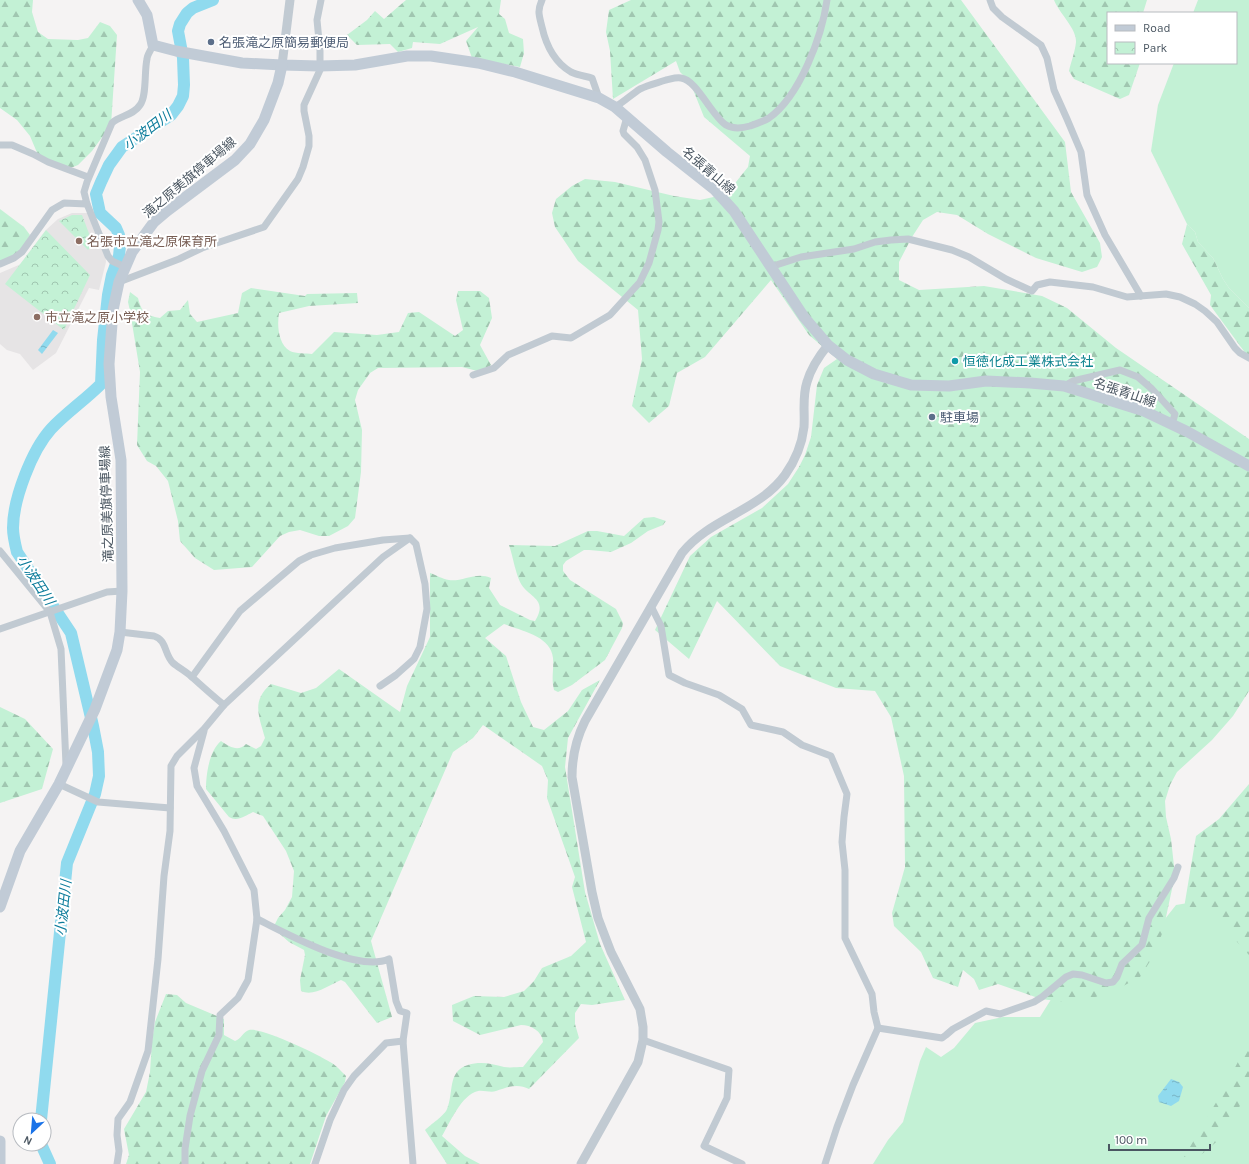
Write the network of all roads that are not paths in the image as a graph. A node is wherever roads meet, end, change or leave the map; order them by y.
1 (138, 0) edge
2 (290, 0) edge
3 (321, 0) edge
4 (542, 0) edge
5 (826, 0) edge
6 (990, 0) edge
7 (153, 45) junction
8 (282, 65) junction
9 (319, 66) junction
10 (599, 98) junction
11 (615, 107) junction
12 (627, 117) junction
13 (0, 145) edge
14 (88, 177) junction
15 (87, 204) junction
16 (0, 264) edge
17 (123, 266) junction
18 (770, 267) junction
19 (119, 282) junction
20 (1141, 296) junction
21 (828, 345) junction
22 (1249, 358) edge
23 (473, 375) dead end
24 (1064, 386) junction
25 (1172, 424) junction
26 (1249, 466) edge
27 (410, 538) junction
28 (0, 551) edge
29 (122, 591) junction
30 (651, 606) junction
31 (51, 612) junction
32 (0, 629) edge
33 (120, 632) junction
34 (192, 677) junction
35 (380, 686) dead end
36 (224, 705) junction
37 (204, 729) junction
38 (66, 768) junction
39 (59, 784) junction
40 (170, 808) junction
41 (1178, 867) dead end
42 (0, 907) edge
43 (257, 920) junction
44 (878, 1028) junction
45 (644, 1040) junction
46 (403, 1041) junction
47 (0, 1141) edge
48 (0, 1164) edge
49 (116, 1164) edge
50 (185, 1164) edge
51 (315, 1164) edge
52 (413, 1164) edge
53 (581, 1164) edge
54 (742, 1164) edge
55 (825, 1164) edge

1 - 7 main road
2 - 8 street
3 - 9 street
4 - 10 street
5 - 11 street
6 - 20 street
7 - 8 main road, 名張青山線
7 - 14 street
8 - 9 main road, 名張青山線
8 - 17 main road, 滝之原美旗停車場線
9 - 10 main road, 名張青山線
9 - 19 street
10 - 11 main road, 名張青山線
11 - 12 main road, 名張青山線
12 - 18 main road, 名張青山線
12 - 23 street
13 - 14 street
14 - 15 street
15 - 16 street
15 - 17 street
17 - 19 main road, 滝之原美旗停車場線
18 - 20 street
18 - 21 main road, 名張青山線
19 - 29 main road, 滝之原美旗停車場線
20 - 22 street
21 - 24 main road, 名張青山線
21 - 30 street
24 - 25 main road, 名張青山線
24 - 25 street
25 - 26 main road, 名張青山線
27 - 34 street
27 - 35 street
27 - 36 street
28 - 31 street
29 - 31 street
29 - 33 main road, 滝之原美旗停車場線
30 - 44 street
30 - 45 street
31 - 32 street
31 - 38 street
33 - 34 street
33 - 38 main road, 滝之原美旗停車場線
34 - 36 street
36 - 37 street
37 - 40 street
37 - 43 street
38 - 39 main road, 滝之原美旗停車場線
39 - 40 street
39 - 42 main road, 滝之原美旗停車場線
40 - 49 street
41 - 44 street
43 - 46 street
43 - 50 street
44 - 55 street
45 - 53 street
45 - 54 street
46 - 51 street
46 - 52 street
47 - 48 main road

